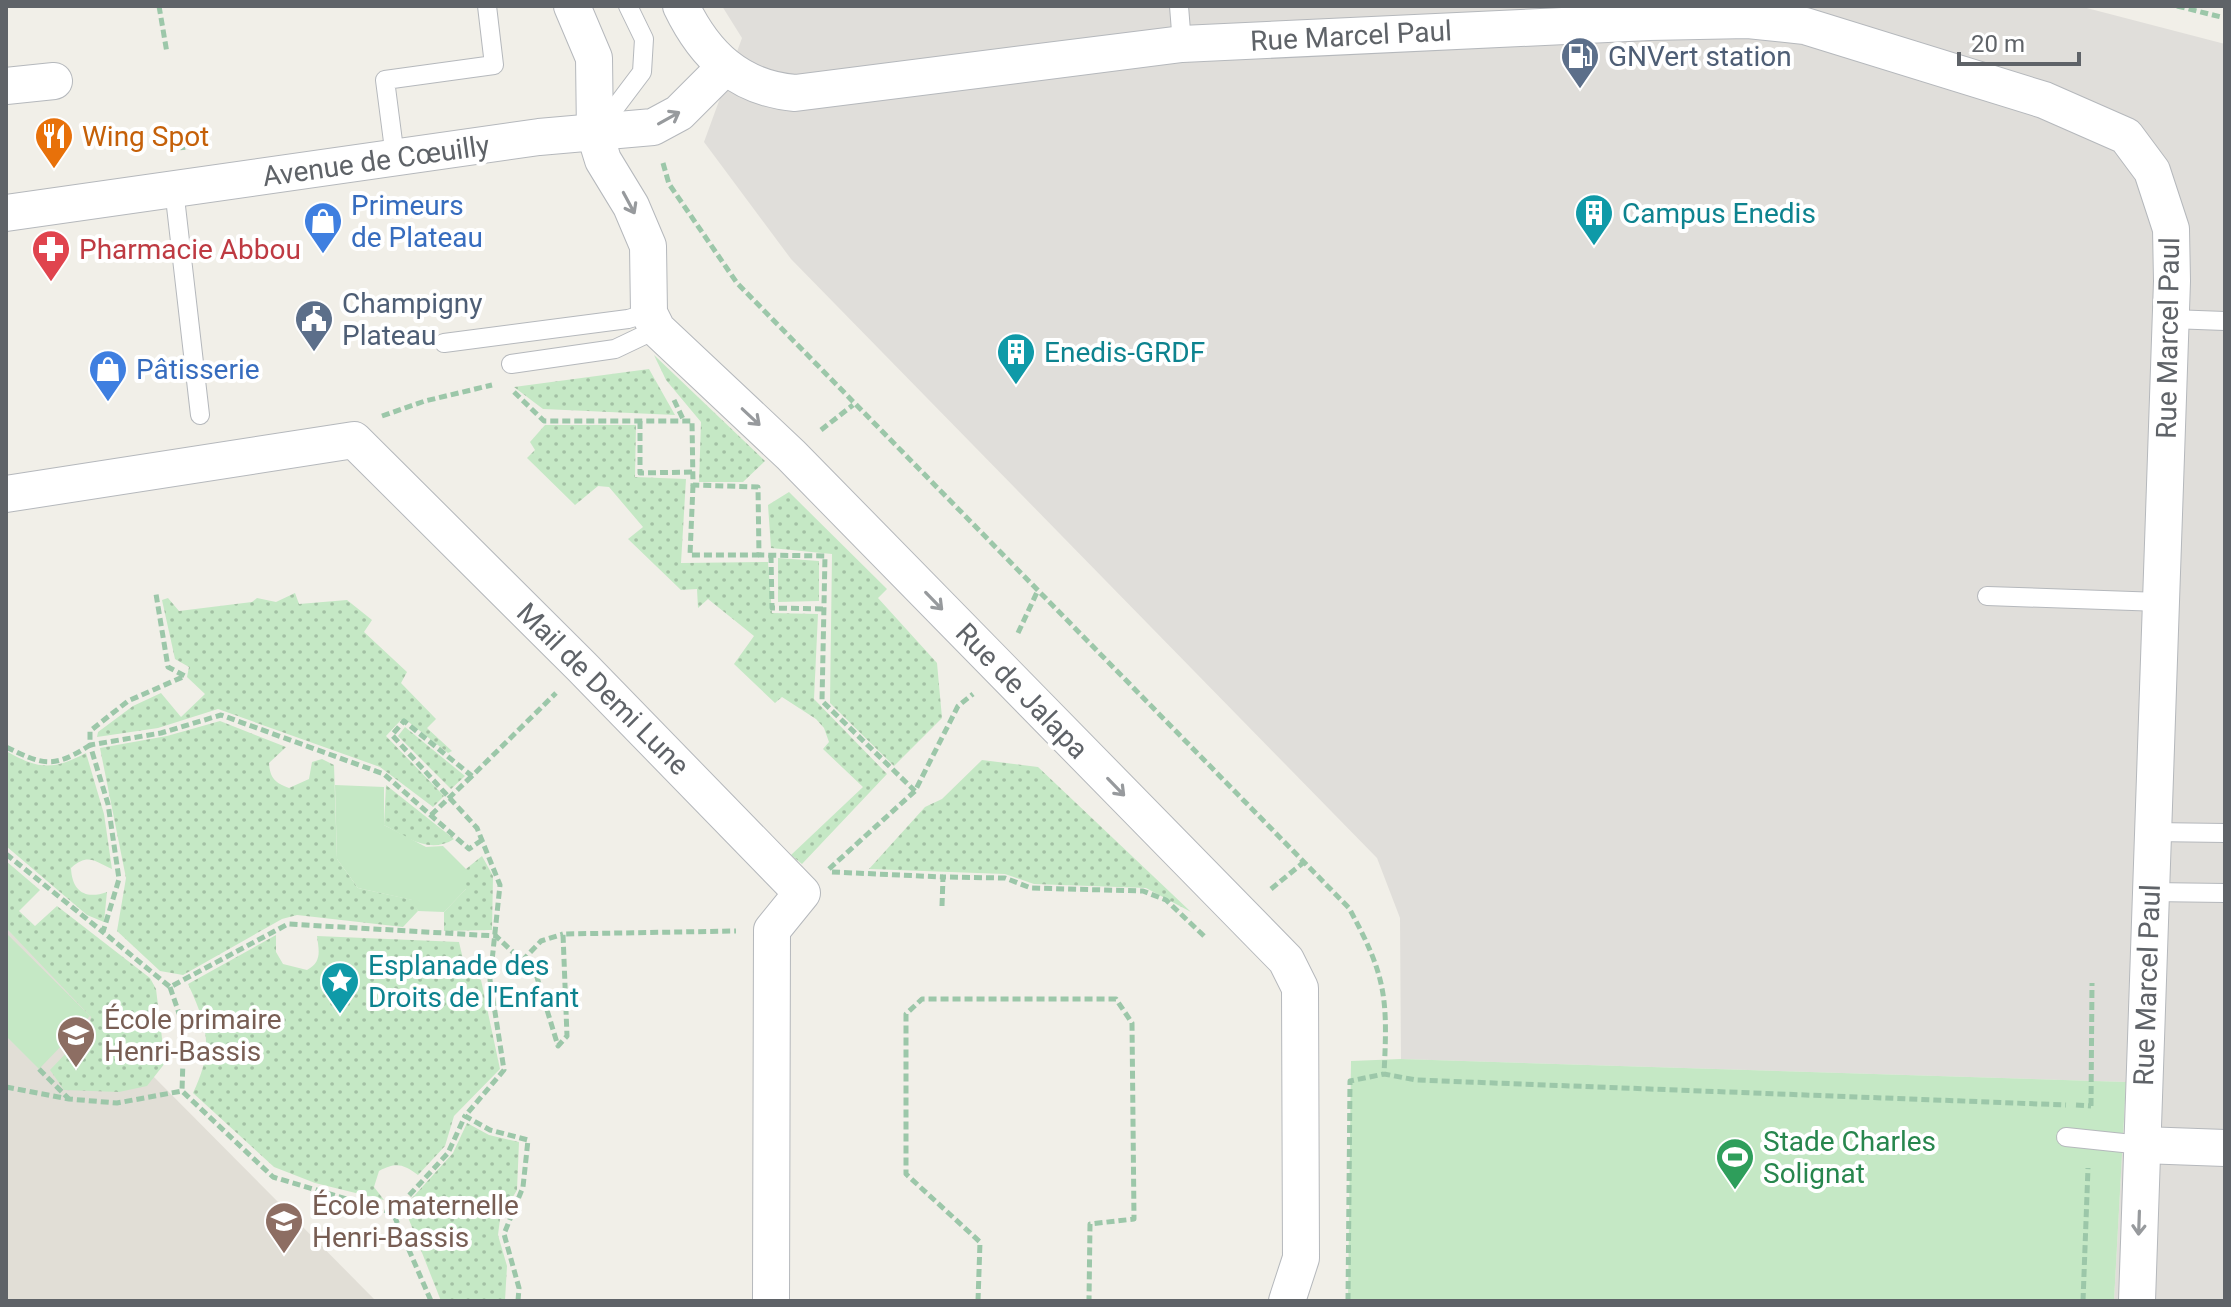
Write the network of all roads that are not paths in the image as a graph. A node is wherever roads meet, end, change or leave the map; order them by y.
1 (487, 6) edge
2 (572, 6) edge
3 (628, 6) edge
4 (681, 6) edge
5 (1179, 6) edge
6 (1182, 44) junction
7 (725, 67) junction
8 (54, 81) dead end
9 (6, 86) edge
10 (595, 134) junction
11 (395, 157) junction
12 (174, 189) junction
13 (6, 213) edge
14 (2171, 319) junction
15 (653, 321) junction
16 (2225, 321) edge
17 (444, 343) dead end
18 (511, 364) dead end
19 (200, 415) dead end
20 (6, 494) edge
21 (1987, 596) dead end
22 (2161, 602) junction
23 (2153, 832) junction
24 (2225, 833) edge
25 (2151, 892) junction
26 (2225, 893) edge
27 (2066, 1137) dead end
28 (2142, 1145) junction
29 (2225, 1148) edge
30 (771, 1301) edge
31 (1287, 1301) edge
32 (2137, 1301) edge

1 - 11 lane
2 - 10 street
3 - 10 lane
4 - 7 street, Rue Marcel Paul
5 - 6 lane
6 - 7 street, Rue Marcel Paul
6 - 14 street, Rue Marcel Paul
10 -> 7 street, Avenue de Cœuilly
8 - 9 street
10 - 11 street, Avenue de Cœuilly
10 -> 15 street
11 - 12 street, Avenue de Cœuilly
12 - 13 street, Avenue de Cœuilly
12 - 19 lane
14 - 16 lane
14 - 22 street, Rue Marcel Paul
15 - 17 lane
15 - 18 lane
15 -> 31 street, Rue de Jalapa
20 - 30 street, Mail de Demi Lune
21 - 22 lane
22 - 23 street, Rue Marcel Paul
23 - 24 lane
23 - 25 street, Rue Marcel Paul
25 - 26 lane
25 - 28 street, Rue Marcel Paul
27 - 28 lane
28 - 29 street
28 -> 32 street, Rue Marcel Paul

